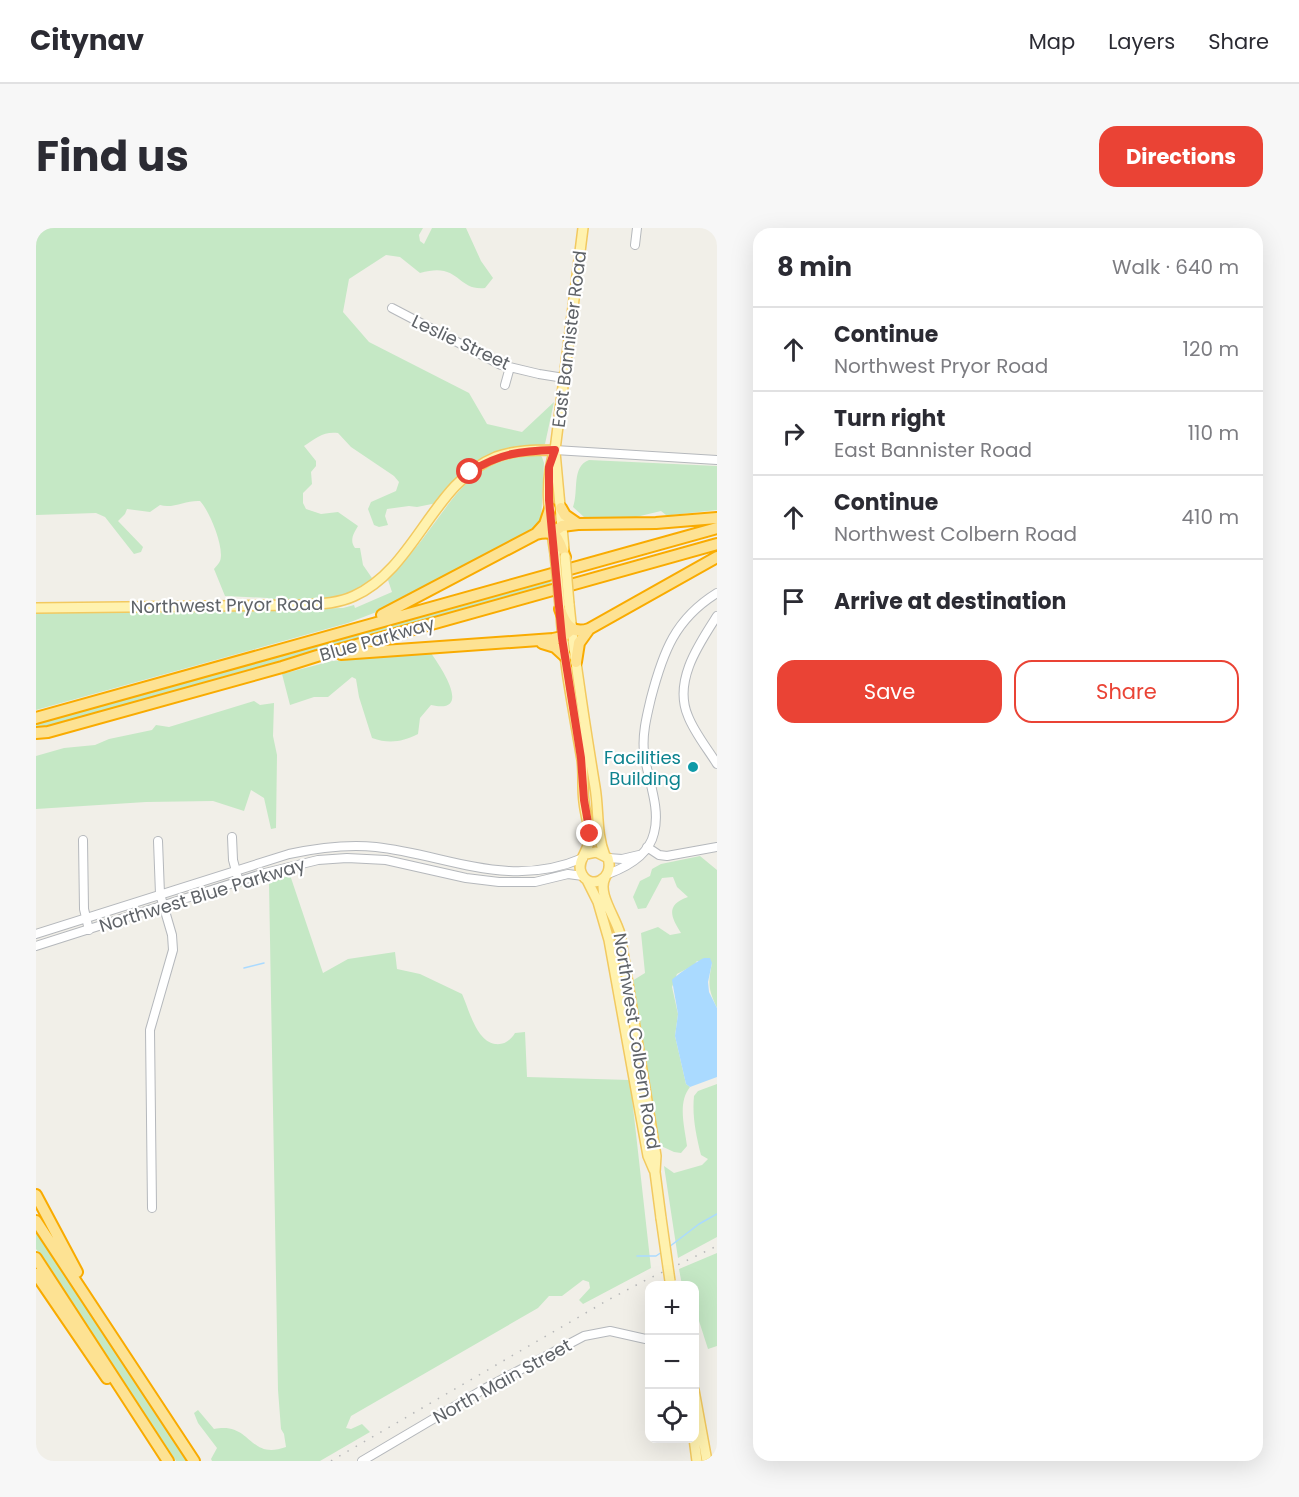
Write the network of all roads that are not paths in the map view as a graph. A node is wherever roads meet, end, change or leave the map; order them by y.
1 (583, 228) edge
2 (637, 228) edge
3 (635, 244) dead end
4 (392, 308) dead end
5 (510, 367) junction
6 (564, 375) junction
7 (505, 385) dead end
8 (555, 450) junction
9 (717, 460) edge
10 (555, 508) junction
11 (717, 518) edge
12 (578, 524) junction
13 (562, 526) junction
14 (717, 528) edge
15 (552, 533) junction
16 (536, 534) junction
17 (717, 543) edge
18 (560, 556) junction
19 (717, 557) edge
20 (717, 593) edge
21 (563, 606) junction
22 (36, 608) edge
23 (717, 616) edge
24 (572, 629) junction
25 (589, 629) junction
26 (329, 635) junction
27 (562, 638) junction
28 (533, 641) junction
29 (317, 656) junction
30 (571, 659) junction
31 (36, 718) edge
32 (36, 735) edge
33 (717, 764) edge
34 (232, 837) dead end
35 (83, 840) dead end
36 (158, 841) dead end
37 (717, 847) edge
38 (645, 850) junction
39 (584, 856) junction
40 (606, 857) junction
41 (235, 871) junction
42 (607, 876) junction
43 (585, 878) junction
44 (239, 882) junction
45 (160, 894) junction
46 (163, 906) junction
47 (86, 918) junction
48 (89, 930) junction
49 (36, 934) edge
50 (36, 946) edge
51 (655, 1172) junction
52 (36, 1195) edge
53 (36, 1208) edge
54 (152, 1208) dead end
55 (36, 1221) edge
56 (36, 1258) edge
57 (71, 1262) junction
58 (36, 1274) edge
59 (671, 1281) edge
60 (645, 1339) edge
61 (143, 1383) junction
62 (699, 1420) edge
63 (695, 1443) edge
64 (168, 1461) edge
65 (194, 1461) edge
66 (362, 1461) edge
67 (697, 1461) edge
68 (706, 1461) edge

1 - 6 main road, East Bannister Road
2 - 3 street
4 - 5 street, Leslie Street
5 - 6 street, Leslie Street
5 - 7 street
6 - 8 main road, East Bannister Road
8 - 9 street, Northwest Pryor Road
8 - 10 main road, East Bannister Road
8 - 22 main road, Northwest Pryor Road
10 - 12 highway
10 - 13 main road, East Bannister Road
10 - 15 main road, East Bannister Road
10 - 16 highway
11 - 12 highway
12 - 13 highway
13 - 15 highway
13 - 18 main road, East Bannister Road
14 - 26 highway, Blue Parkway
15 - 16 highway
15 - 18 highway
16 - 26 highway
17 - 29 highway, Blue Parkway
18 - 21 main road, East Bannister Road, bridge
19 - 25 highway
20 - 38 street
21 - 24 highway
21 - 27 main road
23 - 33 street
24 - 25 highway
24 - 27 highway
24 - 30 main road
25 - 30 highway
26 - 31 highway, Blue Parkway
27 - 28 highway
27 - 30 main road
28 - 29 highway
28 - 30 highway
29 - 32 highway, Blue Parkway
30 - 39 main road
30 - 40 main road
34 - 41 street
35 - 47 street
36 - 45 street
37 - 38 street
38 - 40 street
38 - 42 street
39 - 40 main road
39 - 41 street, Northwest Blue Parkway
39 - 43 main road
40 - 42 main road
41 - 44 street
41 - 45 street, Northwest Blue Parkway
42 - 43 main road
42 - 51 main road, Northwest Colbern Road
43 - 44 street, Northwest Blue Parkway
43 - 51 main road, Northwest Colbern Road
44 - 46 street, Northwest Blue Parkway
45 - 46 street
45 - 47 street, Northwest Blue Parkway
46 - 48 street, Northwest Blue Parkway
46 - 54 street
47 - 48 street
47 - 49 street, Northwest Blue Parkway
48 - 50 street, Northwest Blue Parkway
51 - 59 main road, Northwest Colbern Road, bridge
52 - 57 highway
53 - 57 highway
55 - 61 highway
56 - 64 highway
57 - 61 highway
58 - 64 highway
60 - 66 street, North Main Street
61 - 65 highway
62 - 68 main road
63 - 67 main road

